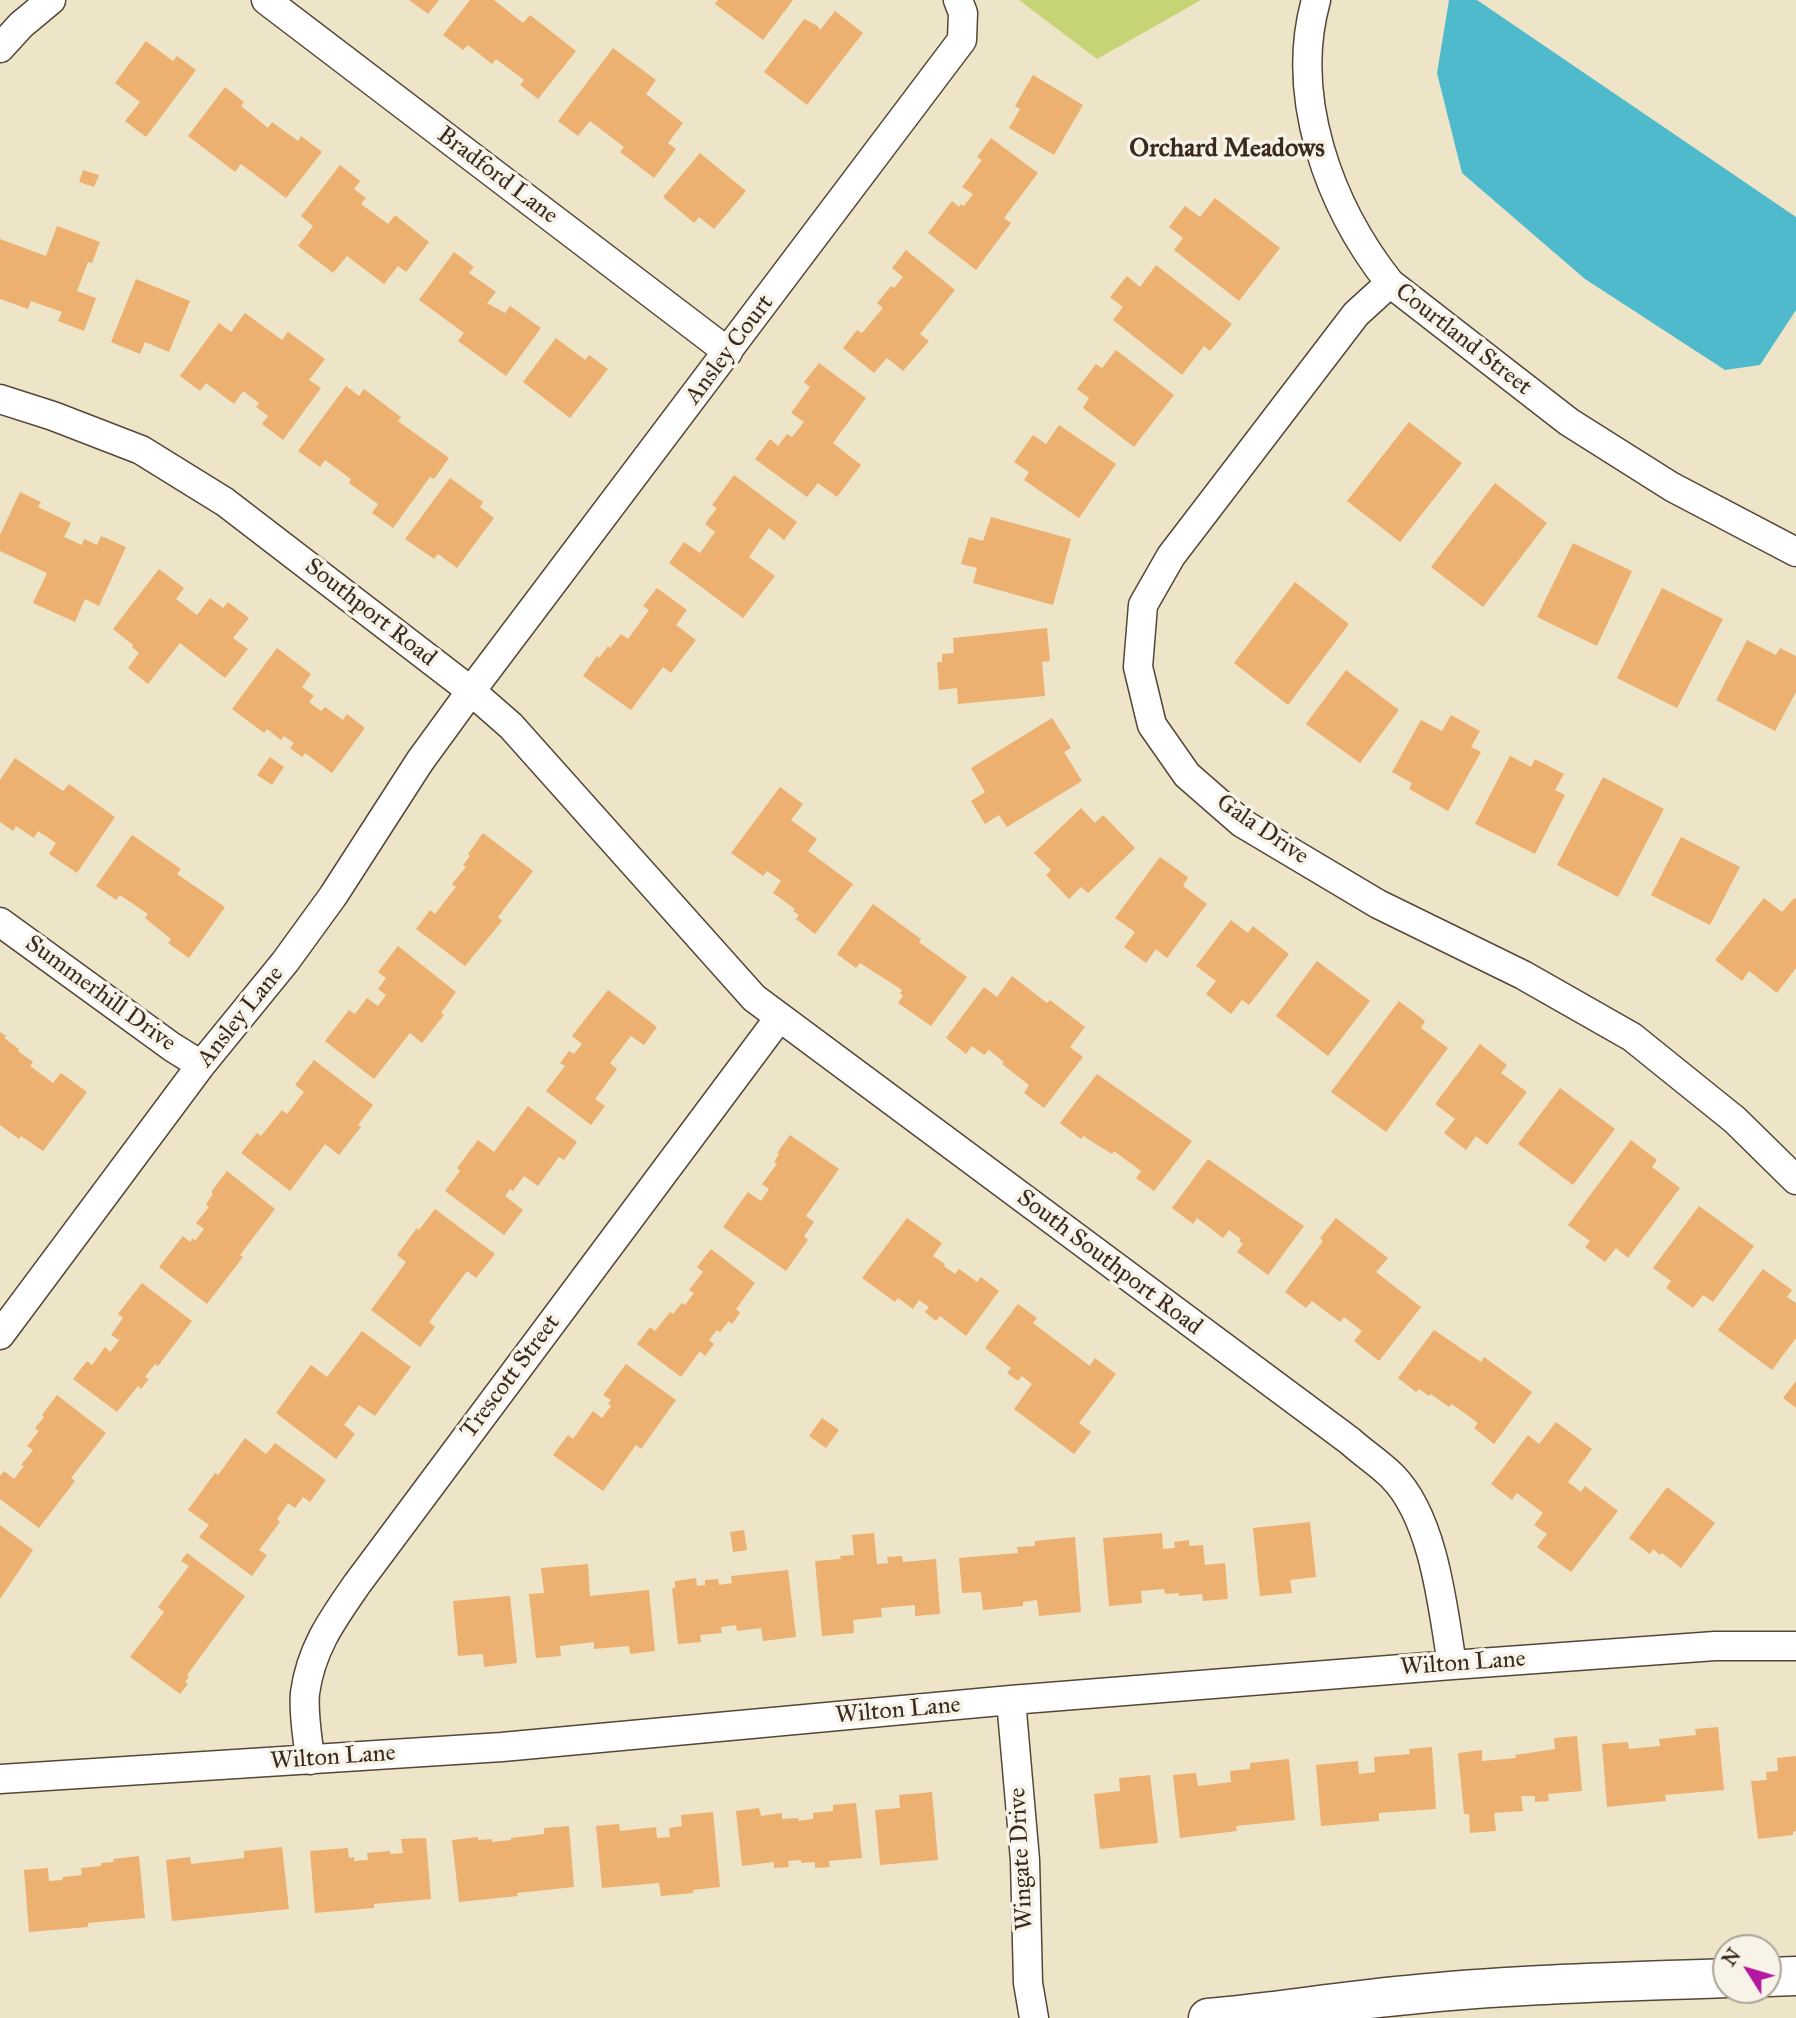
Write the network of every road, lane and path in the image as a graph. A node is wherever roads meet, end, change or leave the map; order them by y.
1 (51, 0) edge
2 (265, 0) edge
3 (958, 0) edge
4 (1316, 0) edge
5 (0, 48) edge
6 (1390, 283) junction
7 (728, 352) junction
8 (0, 399) edge
9 (1796, 552) edge
10 (471, 691) junction
11 (678, 914) joint
12 (0, 922) edge
13 (779, 1018) junction
14 (201, 1065) junction
15 (1796, 1180) edge
16 (0, 1335) edge
17 (1796, 1646) edge
18 (1452, 1665) junction
19 (1011, 1700) junction
20 (310, 1760) junction
21 (0, 1779) edge
22 (1712, 1979) edge
23 (1034, 2018) edge
24 (1208, 2018) edge

1 - 5 street
2 - 7 street, Bradford Lane
3 - 7 street, Ansley Court
4 - 6 street, Courtland Street
6 - 9 street, Courtland Street
6 - 15 street, Gala Drive
7 - 10 street, Ansley Court
8 - 10 street, Southport Road
10 - 11 street, Southport Road
10 - 14 street, Ansley Lane
11 - 13 street, South Southport Road
12 - 14 street, Summerhill Drive
13 - 18 street, South Southport Road
13 - 20 street, Trescott Street
14 - 16 street, Ansley Lane
17 - 18 street, Wilton Lane
18 - 19 street, Wilton Lane
19 - 20 street, Wilton Lane
19 - 23 street, Wingate Drive
20 - 21 street, Wilton Lane
22 - 24 main road

